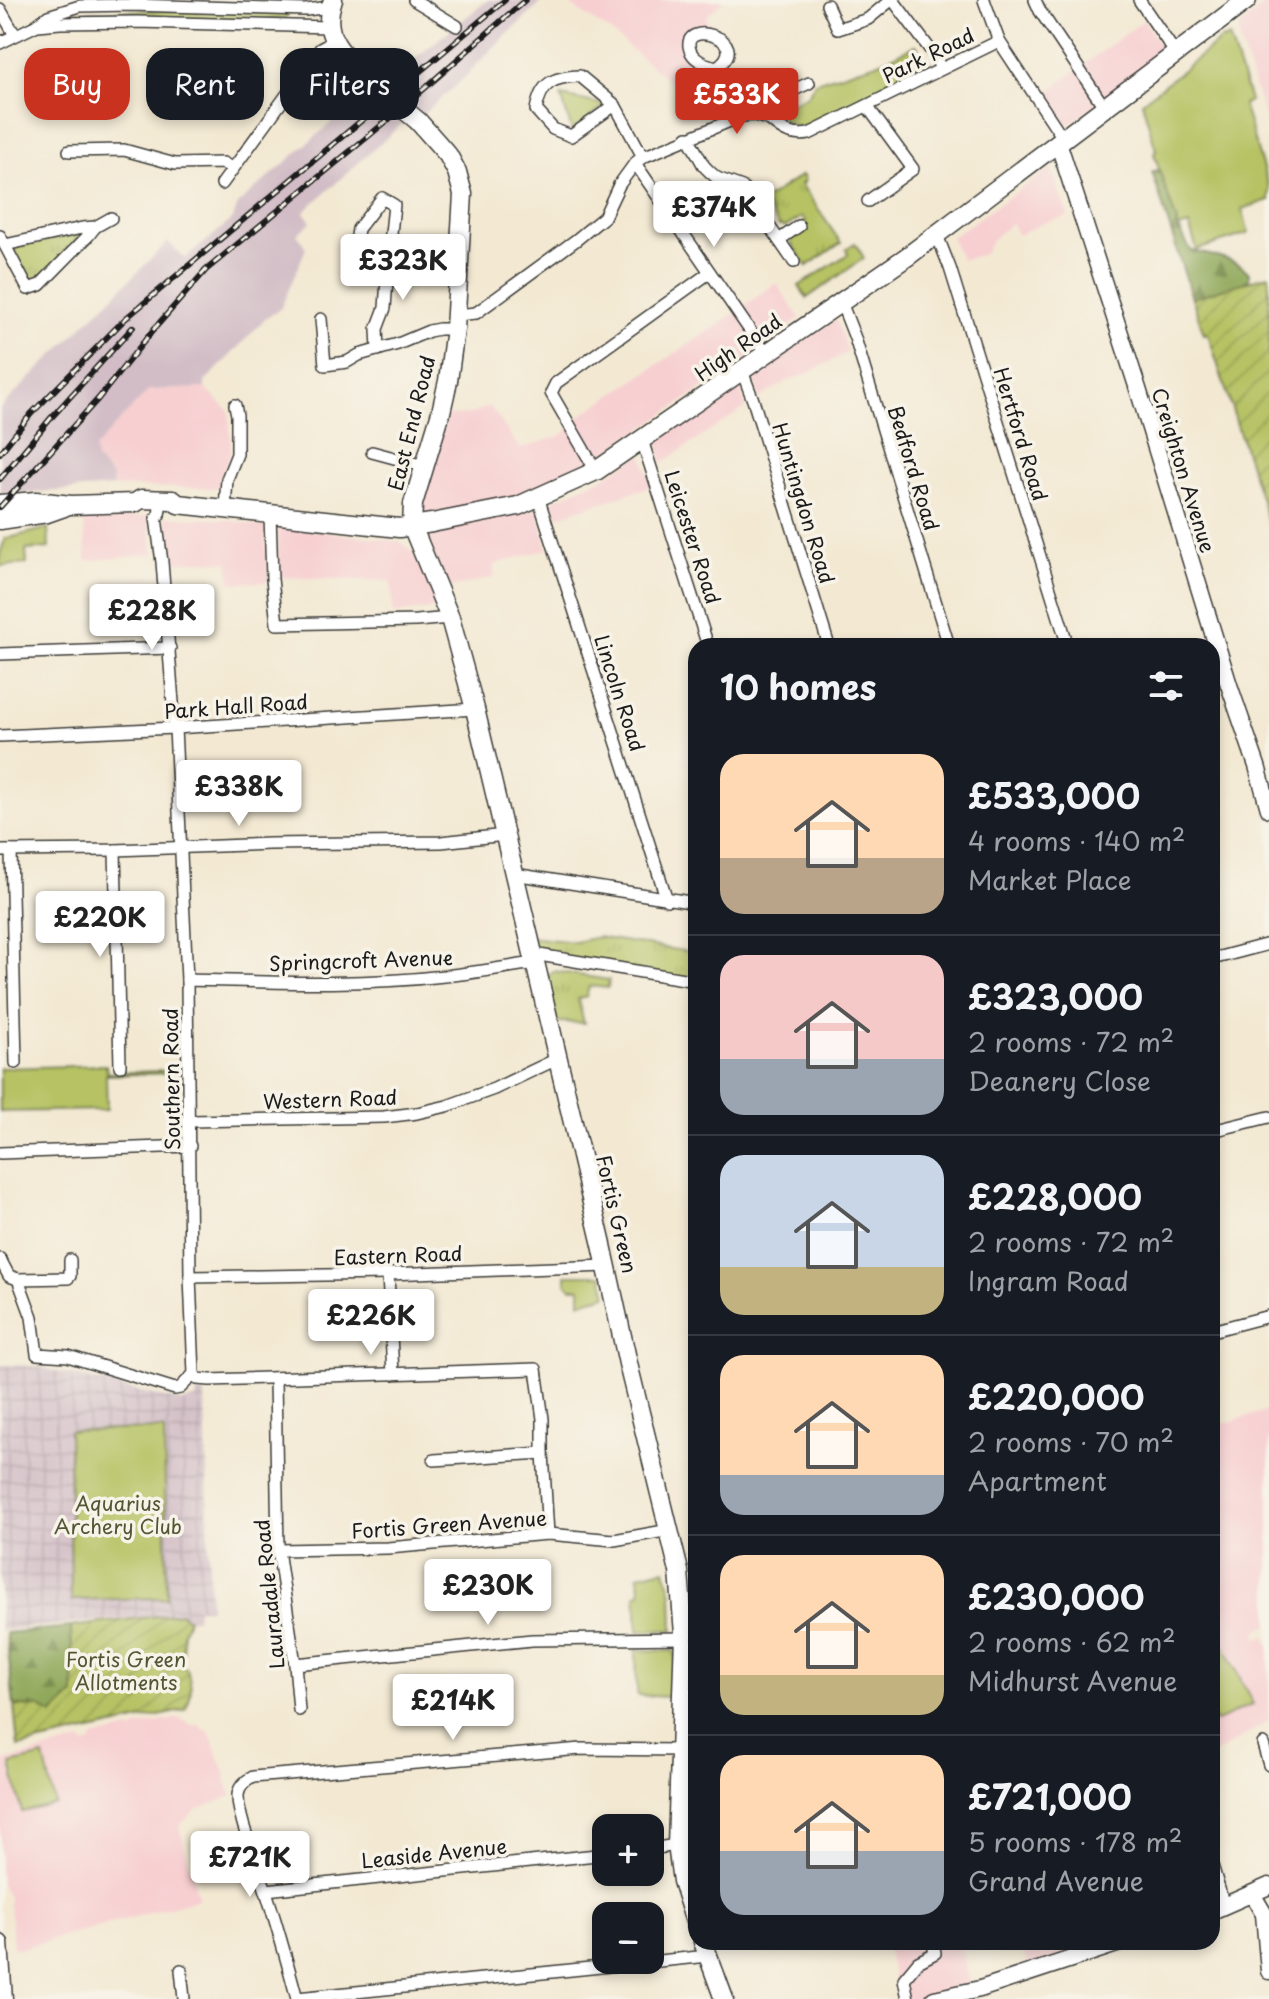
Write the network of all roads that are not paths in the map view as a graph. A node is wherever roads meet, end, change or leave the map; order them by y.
1 (414, 0) edge
2 (892, 0) edge
3 (984, 0) edge
4 (1035, 0) edge
5 (1139, 0) edge
6 (1247, 0) edge
7 (331, 4) edge
8 (827, 5) dead end
9 (0, 9) edge
10 (35, 26) junction
11 (457, 26) dead end
12 (331, 34) junction
13 (15, 35) junction
14 (999, 41) junction
15 (0, 43) edge
16 (1176, 54) junction
17 (717, 67) dead end
18 (941, 68) junction
19 (809, 83) dead end
20 (615, 105) junction
21 (867, 106) junction
22 (1105, 108) junction
23 (742, 116) junction
24 (770, 120) junction
25 (688, 137) junction
26 (1060, 140) junction
27 (69, 151) dead end
28 (639, 160) junction
29 (232, 168) junction
30 (222, 184) dead end
31 (868, 201) dead end
32 (111, 218) dead end
33 (799, 226) dead end
34 (95, 227) junction
35 (937, 235) junction
36 (779, 240) junction
37 (2, 241) edge
38 (389, 252) junction
39 (794, 262) dead end
40 (709, 273) junction
41 (841, 302) junction
42 (321, 319) dead end
43 (455, 322) junction
44 (378, 350) junction
45 (766, 354) junction
46 (742, 371) junction
47 (235, 405) dead end
48 (642, 440) junction
49 (372, 452) dead end
50 (424, 466) junction
51 (596, 471) junction
52 (538, 497) junction
53 (0, 504) edge
54 (71, 505) junction
55 (225, 509) junction
56 (165, 510) junction
57 (270, 514) junction
58 (0, 520) edge
59 (412, 526) junction
60 (450, 618) junction
61 (705, 638) edge
62 (827, 638) edge
63 (947, 638) edge
64 (1066, 638) edge
65 (1216, 638) edge
66 (170, 648) junction
67 (1220, 652) edge
68 (0, 654) edge
69 (475, 709) junction
70 (175, 728) junction
71 (0, 736) edge
72 (1269, 809) edge
73 (505, 835) junction
74 (181, 848) junction
75 (115, 850) junction
76 (6, 851) edge
77 (514, 874) junction
78 (667, 900) junction
79 (688, 902) edge
80 (1269, 944) edge
81 (1220, 957) edge
82 (534, 958) junction
83 (187, 980) junction
84 (688, 980) edge
85 (557, 1059) junction
86 (16, 1063) dead end
87 (120, 1066) dead end
88 (1269, 1117) edge
89 (190, 1121) junction
90 (1220, 1129) edge
91 (190, 1146) junction
92 (0, 1153) edge
93 (0, 1259) edge
94 (70, 1260) dead end
95 (607, 1266) junction
96 (388, 1274) junction
97 (190, 1277) junction
98 (18, 1279) junction
99 (1269, 1316) edge
100 (1220, 1329) edge
101 (194, 1374) junction
102 (393, 1374) junction
103 (275, 1379) junction
104 (543, 1453) junction
105 (434, 1460) dead end
106 (670, 1530) junction
107 (548, 1534) junction
108 (278, 1550) junction
109 (684, 1638) junction
110 (295, 1664) junction
111 (299, 1710) dead end
112 (1263, 1744) dead end
113 (680, 1750) junction
114 (1269, 1765) edge
115 (664, 1851) edge
116 (592, 1855) edge
117 (684, 1855) edge
118 (688, 1880) edge
119 (1269, 1886) edge
120 (266, 1890) junction
121 (1252, 1894) junction
122 (1220, 1907) edge
123 (0, 1943) edge
124 (697, 1950) edge
125 (705, 1950) edge
126 (934, 1950) edge
127 (1101, 1950) edge
128 (181, 1970) dead end
129 (1269, 1971) edge
130 (981, 1994) edge
131 (297, 1998) edge
132 (4, 1999) edge
133 (184, 1999) edge
134 (724, 1999) edge
135 (908, 1999) edge
136 (934, 1999) edge

1 - 11 street
2 - 8 street
2 - 18 street
3 - 14 street
4 - 22 street
5 - 16 street
6 - 16 main road, High Road
7 - 10 street
7 - 12 main road
9 - 13 street
10 - 12 street
10 - 13 street
12 - 29 street
12 - 43 main road, East End Road, bridge
13 - 15 street
14 - 18 street, Park Road
14 - 26 street, Park Road
16 - 22 main road, High Road
17 - 23 street
18 - 21 street, Park Road
19 - 24 street
20 - 20 street
20 - 28 street
21 - 24 street, Park Road
21 - 31 street
22 - 26 main road, High Road
23 - 24 street
23 - 25 street
25 - 28 street
25 - 36 street
26 - 35 main road, High Road
26 - 65 street, Creighton Avenue
27 - 29 street
28 - 40 street
28 - 43 street
29 - 30 street
32 - 34 street
33 - 36 street
34 - 37 street
34 - 37 street
35 - 41 main road, High Road
35 - 64 street, Hertford Road
36 - 39 street
38 - 38 street
38 - 44 street
40 - 45 street
40 - 51 street
41 - 45 main road, High Road
41 - 63 street, Bedford Road
42 - 44 street
43 - 44 street
43 - 50 main road, East End Road
45 - 46 main road, High Road
46 - 48 main road, High Road
46 - 62 street, Huntingdon Road
47 - 55 street
48 - 51 main road, High Road
48 - 61 street, Leicester Road
49 - 50 street
50 - 59 main road, East End Road
51 - 52 main road, High Road
52 - 59 main road, High Road
52 - 78 street, Lincoln Road
53 - 54 main road, High Road
54 - 56 main road, High Road
54 - 58 main road, High Road
55 - 56 main road, High Road
55 - 57 main road, High Road
56 - 66 street, Southern Road
57 - 59 main road, High Road
57 - 60 street
59 - 60 main road, Fortis Green
60 - 69 main road, Fortis Green
66 - 68 street
66 - 70 street, Southern Road
67 - 72 street, Creighton Avenue
69 - 70 street, Park Hall Road
69 - 73 main road, Fortis Green
70 - 71 street, Park Hall Road
70 - 74 street, Southern Road
73 - 74 street
73 - 77 main road, Fortis Green
74 - 75 street
74 - 83 street, Southern Road
75 - 76 street
75 - 87 street
76 - 86 street
77 - 78 street
77 - 82 main road, Fortis Green
78 - 79 street
80 - 81 street
82 - 83 street, Springcroft Avenue
82 - 84 street, Springcroft Avenue
82 - 85 main road, Fortis Green
83 - 89 street, Southern Road
85 - 89 street, Western Road
85 - 95 main road, Fortis Green
88 - 90 street
89 - 91 street, Southern Road
91 - 92 street
91 - 97 street, Southern Road
93 - 98 street
94 - 98 street
95 - 96 street, Eastern Road
95 - 106 main road, Fortis Green
96 - 97 street, Eastern Road
96 - 102 street
97 - 101 street, Southern Road
98 - 101 street
99 - 100 street
101 - 103 street
102 - 103 street
102 - 104 street
103 - 108 street, Lauradale Road
104 - 105 street
104 - 107 street
106 - 107 street, Fortis Green Avenue
106 - 109 main road, Fortis Green
107 - 108 street, Fortis Green Avenue
108 - 110 street, Lauradale Road
109 - 110 street
109 - 113 main road, Fortis Green
110 - 111 street, Lauradale Road
112 - 114 street
113 - 117 main road, Fortis Green
113 - 120 street
115 - 117 street
116 - 120 street, Leaside Avenue
117 - 118 main road, Fortis Green
119 - 121 street
120 - 131 street
121 - 122 street
121 - 129 street
123 - 132 street
124 - 131 street
125 - 134 main road
126 - 135 street
127 - 130 street
128 - 133 street
130 - 136 street

